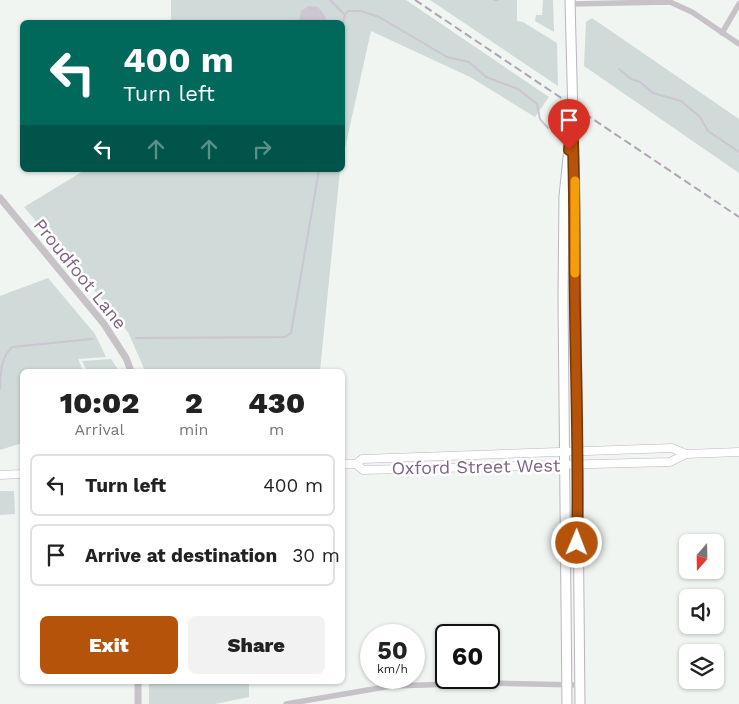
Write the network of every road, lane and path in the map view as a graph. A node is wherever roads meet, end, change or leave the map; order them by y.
1 (647, 1) edge
2 (570, 2) edge
3 (739, 4) edge
4 (722, 33) junction
5 (739, 44) edge
6 (572, 118) junction
7 (0, 198) edge
8 (130, 369) edge
9 (565, 452) junction
10 (578, 452) junction
11 (739, 452) edge
12 (686, 454) junction
13 (345, 464) edge
14 (356, 464) junction
15 (579, 464) junction
16 (565, 465) junction
17 (20, 474) edge
18 (0, 475) edge
19 (138, 684) edge
20 (567, 685) junction
21 (579, 686) junction
22 (312, 701) edge
23 (138, 704) edge
24 (286, 704) edge
25 (567, 704) edge
26 (580, 704) edge

1 - 2 street
1 - 4 street
2 - 6 main road
3 - 4 street
4 - 5 street
6 - 9 main road
6 - 10 main road
7 - 8 street, Proudfoot Lane
9 - 10 main road, Oxford Street West
9 - 14 main road, Oxford Street West
9 - 16 main road
10 - 12 main road, Oxford Street West
10 - 15 main road
11 - 12 main road, Oxford Street West
12 - 15 main road, Oxford Street West
13 - 14 main road, Oxford Street West
14 - 16 main road, Oxford Street West
15 - 16 main road, Oxford Street West
15 - 21 main road
16 - 20 main road
17 - 18 main road
19 - 23 street
20 - 21 street
20 - 22 street
20 - 25 main road
21 - 26 main road
22 - 24 street

